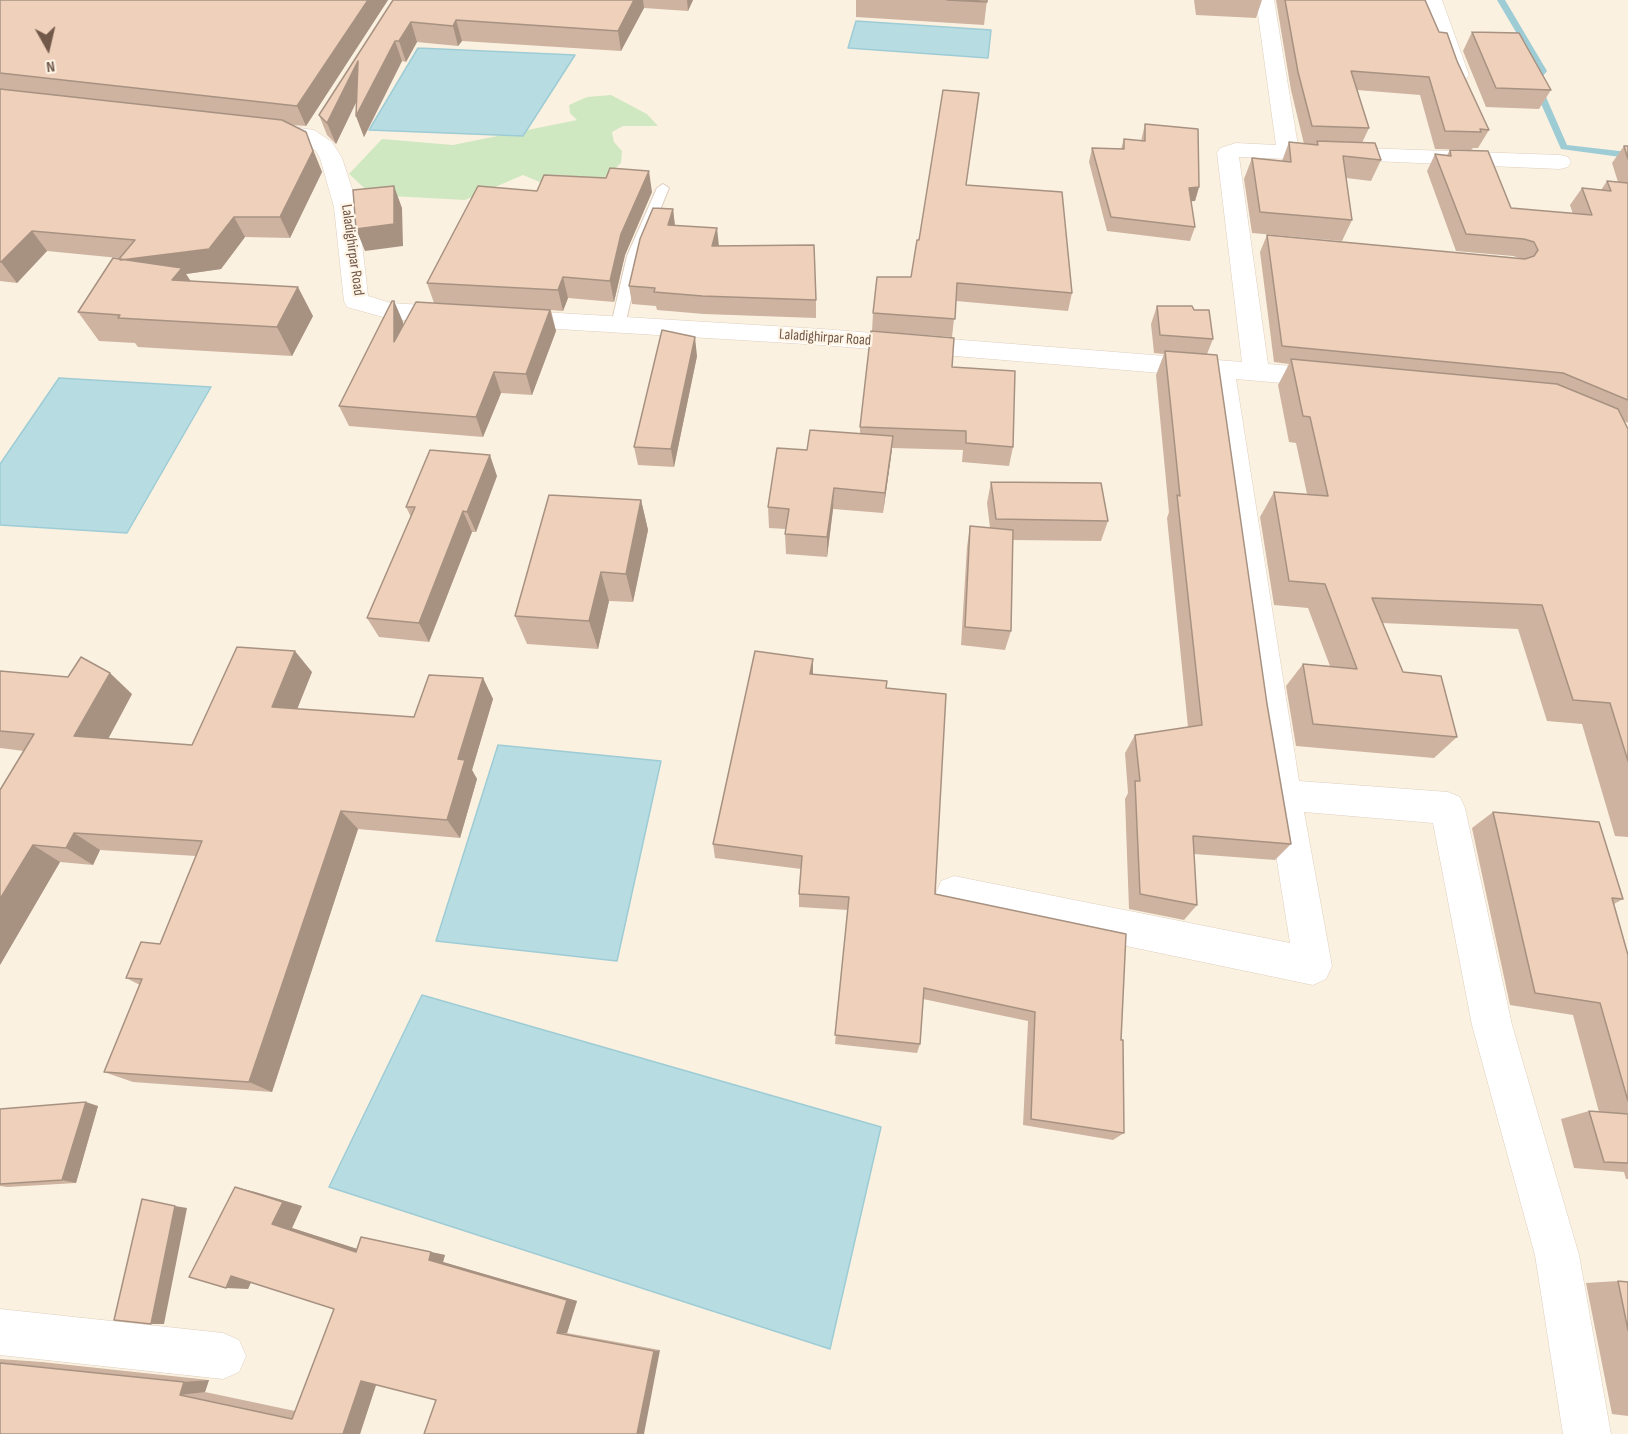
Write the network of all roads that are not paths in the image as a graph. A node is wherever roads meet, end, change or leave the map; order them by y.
1 (1265, 0) edge
2 (1433, 0) edge
3 (1465, 88) edge
4 (249, 127) edge
5 (1488, 140) edge
6 (1288, 152) junction
7 (1497, 160) junction
8 (1560, 162) dead end
9 (663, 188) dead end
10 (618, 325) junction
11 (1221, 369) junction
12 (1256, 372) junction
13 (1351, 381) edge
14 (1285, 795) junction
15 (954, 893) dead end
16 (0, 1332) edge
17 (223, 1356) dead end
18 (1587, 1434) edge

1 - 6 street
2 - 3 street
4 - 10 street, Laladighirpar Road
5 - 7 street
6 - 7 street
6 - 12 street
7 - 8 street
9 - 10 lane
10 - 11 street, Laladighirpar Road
11 - 12 street, Laladighirpar Road
11 - 14 street
12 - 13 street, Laladighirpar Road
14 - 15 street
14 - 18 street
16 - 17 street

